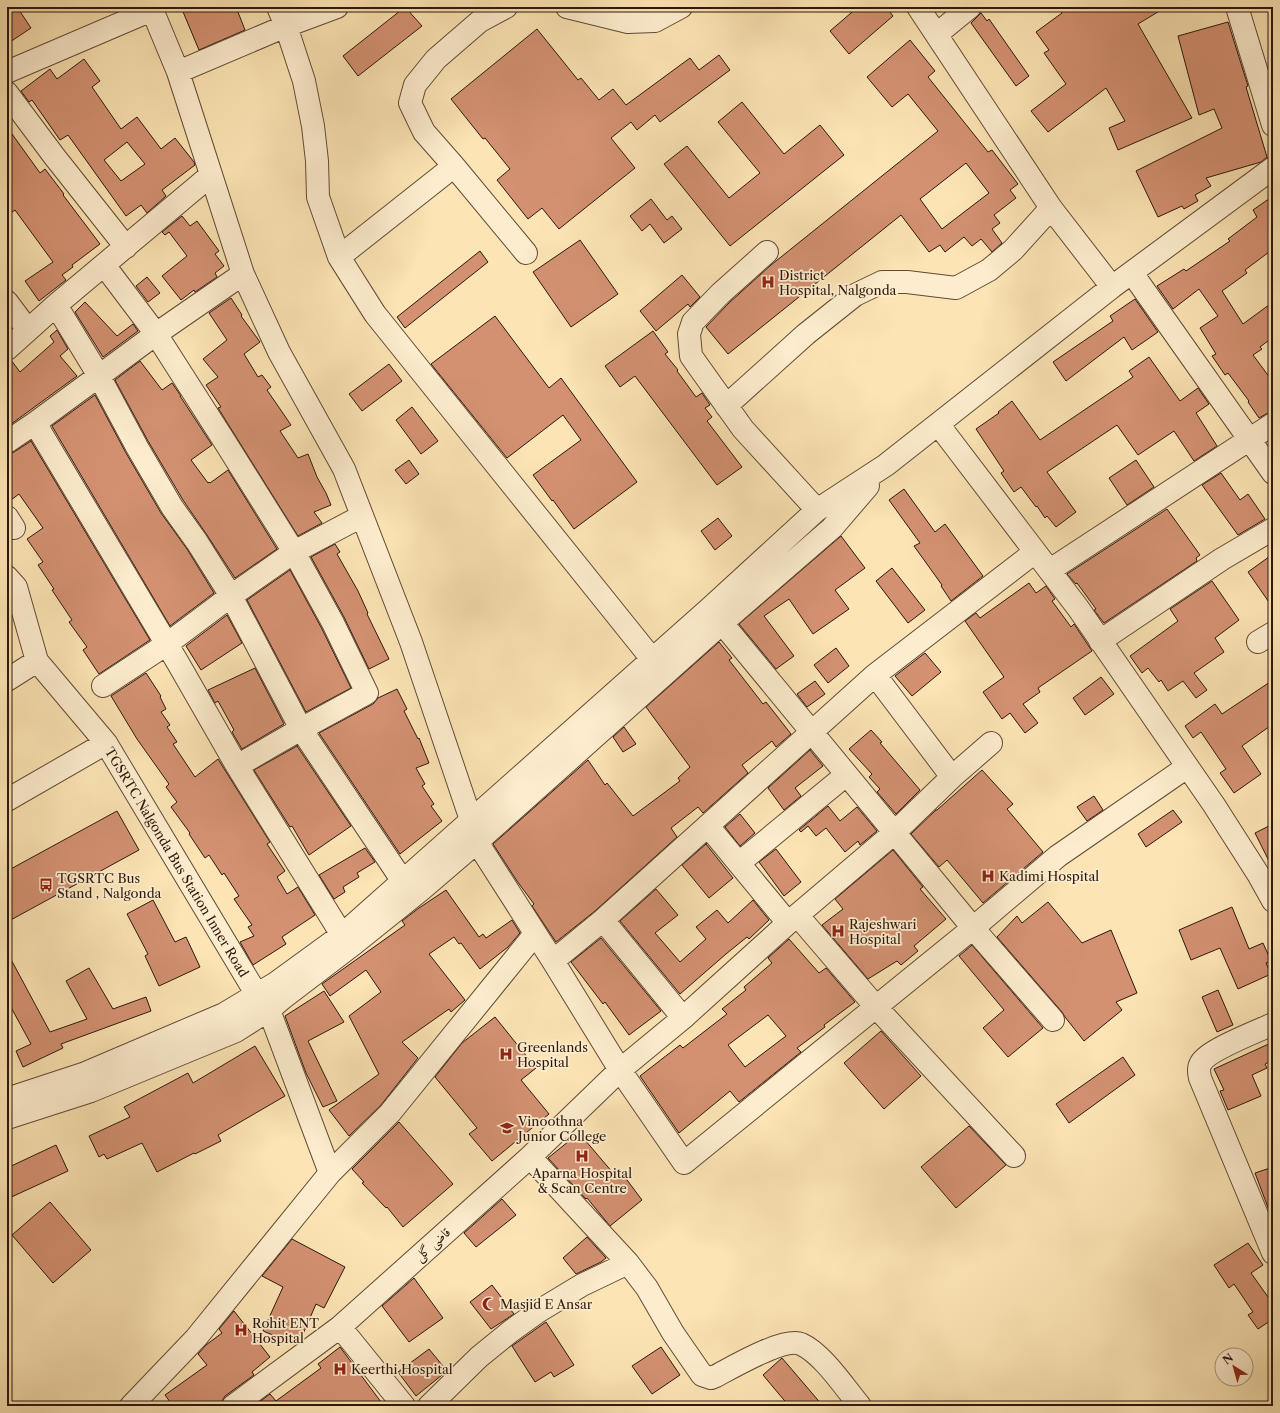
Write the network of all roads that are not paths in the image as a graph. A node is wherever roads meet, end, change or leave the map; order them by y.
1 (337, 7) edge
2 (506, 7) edge
3 (567, 7) edge
4 (681, 7) edge
5 (918, 7) edge
6 (970, 7) edge
7 (1237, 7) edge
8 (152, 8) edge
9 (282, 17) edge
10 (937, 34) junction
11 (7, 72) edge
12 (178, 72) junction
13 (7, 93) edge
14 (1273, 124) edge
15 (453, 165) junction
16 (1273, 168) edge
17 (211, 175) junction
18 (1052, 208) junction
19 (126, 247) junction
20 (767, 252) dead end
21 (526, 253) dead end
22 (340, 257) junction
23 (104, 265) junction
24 (1132, 273) junction
25 (242, 274) junction
26 (1112, 287) junction
27 (7, 302) edge
28 (56, 305) junction
29 (28, 330) junction
30 (156, 334) junction
31 (7, 349) edge
32 (99, 376) junction
33 (726, 406) junction
34 (35, 423) junction
35 (938, 424) junction
36 (1273, 424) edge
37 (1250, 440) junction
38 (7, 442) edge
39 (886, 466) junction
40 (1273, 473) edge
41 (818, 510) junction
42 (362, 516) junction
43 (1273, 529) edge
44 (294, 552) junction
45 (1034, 552) junction
46 (1050, 570) junction
47 (7, 577) edge
48 (232, 596) junction
49 (722, 623) junction
50 (1100, 641) junction
51 (167, 644) junction
52 (652, 659) junction
53 (37, 660) junction
54 (875, 675) junction
55 (7, 680) edge
56 (103, 686) dead end
57 (301, 729) junction
58 (812, 733) junction
59 (106, 743) junction
60 (990, 743) dead end
61 (237, 766) junction
62 (1187, 767) junction
63 (846, 775) junction
64 (952, 777) junction
65 (7, 800) edge
66 (471, 820) junction
67 (708, 826) junction
68 (894, 833) junction
69 (477, 842) junction
70 (739, 863) junction
71 (402, 880) junction
72 (1273, 901) edge
73 (603, 920) junction
74 (793, 920) junction
75 (973, 928) junction
76 (535, 934) junction
77 (342, 935) junction
78 (553, 961) junction
79 (263, 1002) junction
80 (876, 1007) junction
81 (683, 1018) junction
82 (1053, 1020) dead end
83 (1273, 1024) edge
84 (620, 1070) junction
85 (7, 1099) edge
86 (7, 1118) edge
87 (1014, 1156) dead end
88 (530, 1157) junction
89 (330, 1173) junction
90 (1273, 1253) edge
91 (628, 1263) junction
92 (340, 1327) junction
93 (131, 1406) edge
94 (233, 1406) edge
95 (404, 1406) edge
96 (429, 1406) edge
97 (860, 1406) edge

1 - 9 street
2 - 15 street
3 - 4 street
5 - 10 street
6 - 10 street
7 - 14 street
8 - 11 street
8 - 12 street
9 - 12 street
9 - 22 street
10 - 18 street
12 - 17 street
13 - 19 street
15 - 21 street
15 - 22 street
16 - 24 street
17 - 19 street
17 - 25 street
18 - 26 street
18 - 33 street
19 - 23 street
20 - 33 street
22 - 52 street
23 - 28 street
23 - 30 street
24 - 26 street
24 - 37 street
25 - 30 street
25 - 42 street
26 - 35 street
27 - 29 street
28 - 29 street
28 - 32 street
29 - 31 street
30 - 32 street
30 - 44 street
32 - 34 street
32 - 48 street
33 - 41 street
34 - 38 street
34 - 51 street
35 - 39 street
35 - 45 street
36 - 37 street
37 - 40 street
37 - 46 street
39 - 41 street
39 - 49 street
41 - 52 street
42 - 44 street
42 - 66 street
43 - 50 street
44 - 48 street
44 - 57 street
45 - 46 street
45 - 54 street
46 - 50 street
47 - 53 street
48 - 51 street
48 - 57 street
49 - 58 street
49 - 69 street
50 - 62 street
51 - 56 street
51 - 61 street
52 - 66 street
53 - 55 street
53 - 59 street
54 - 58 street
54 - 64 street
57 - 61 street
57 - 71 street
58 - 63 street
58 - 67 street
59 - 65 street, TGSRTC Nalgonda Bus Station Inner Road
59 - 79 street, TGSRTC Nalgonda Bus Station Inner Road
60 - 64 street, قاضی گلی
61 - 77 street
62 - 72 street
62 - 75 street
63 - 68 street
63 - 70 street
64 - 68 street, قاضی گلی
66 - 69 street
66 - 71 street
67 - 70 street
67 - 73 street
68 - 74 street, قاضی گلی
68 - 75 street
69 - 76 street
69 - 79 street
70 - 74 street
71 - 77 street
73 - 78 street
73 - 81 street
74 - 80 street
74 - 81 street, قاضی گلی
75 - 80 street
75 - 82 street
76 - 78 street
76 - 89 street
77 - 79 street
78 - 84 street
79 - 85 street
79 - 86 street
79 - 89 street, TGSRTC Nalgonda Bus Station Inner Road
80 - 84 street
80 - 87 street
81 - 84 street, قاضی گلی
83 - 90 street
84 - 88 street, قاضی گلی
88 - 91 street
88 - 92 street, قاضی گلی
89 - 93 street
91 - 96 street
91 - 97 street
92 - 94 street, قاضی گلی
92 - 95 street

